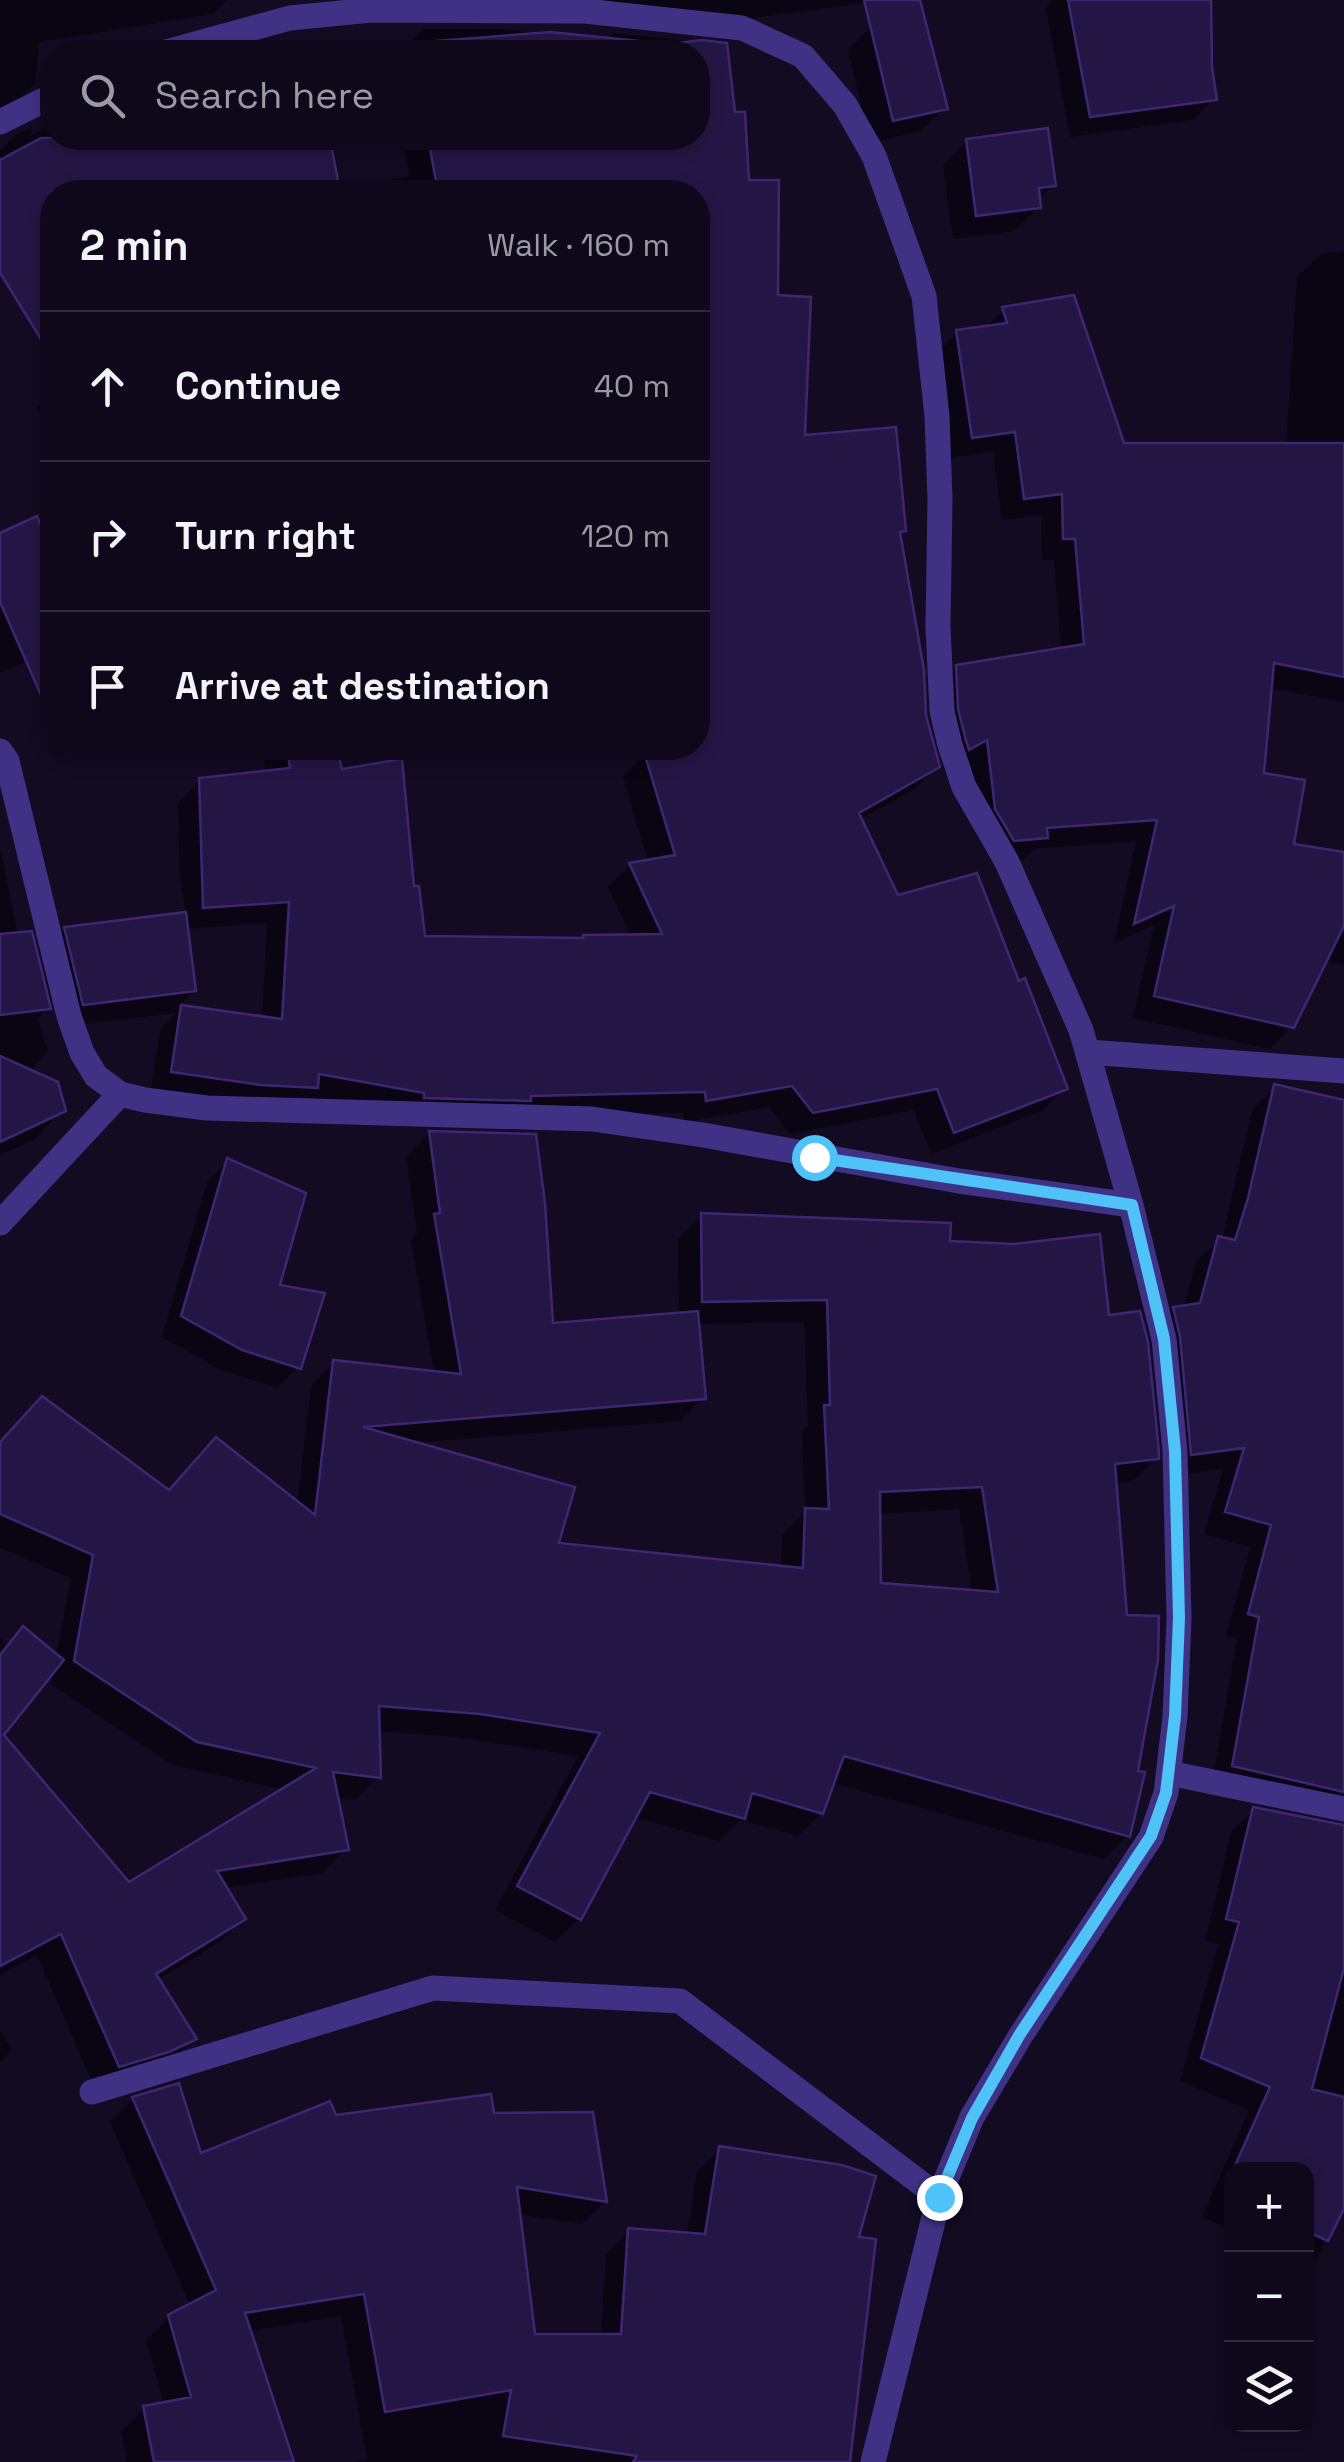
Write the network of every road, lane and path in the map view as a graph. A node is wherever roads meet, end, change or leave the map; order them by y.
1 (291, 9) edge
2 (201, 40) edge
3 (40, 102) edge
4 (0, 122) edge
5 (0, 751) edge
6 (1088, 1052) junction
7 (1344, 1071) edge
8 (120, 1094) junction
9 (1132, 1205) junction
10 (0, 1223) edge
11 (1169, 1772) junction
12 (1344, 1808) edge
13 (92, 2092) dead end
14 (939, 2197) junction
15 (873, 2462) edge

1 - 2 street
1 - 6 street
3 - 4 street
5 - 8 street
6 - 7 street
6 - 9 street
8 - 9 street
8 - 10 street
9 - 11 street
11 - 12 street
11 - 14 street
13 - 14 street
14 - 15 street

